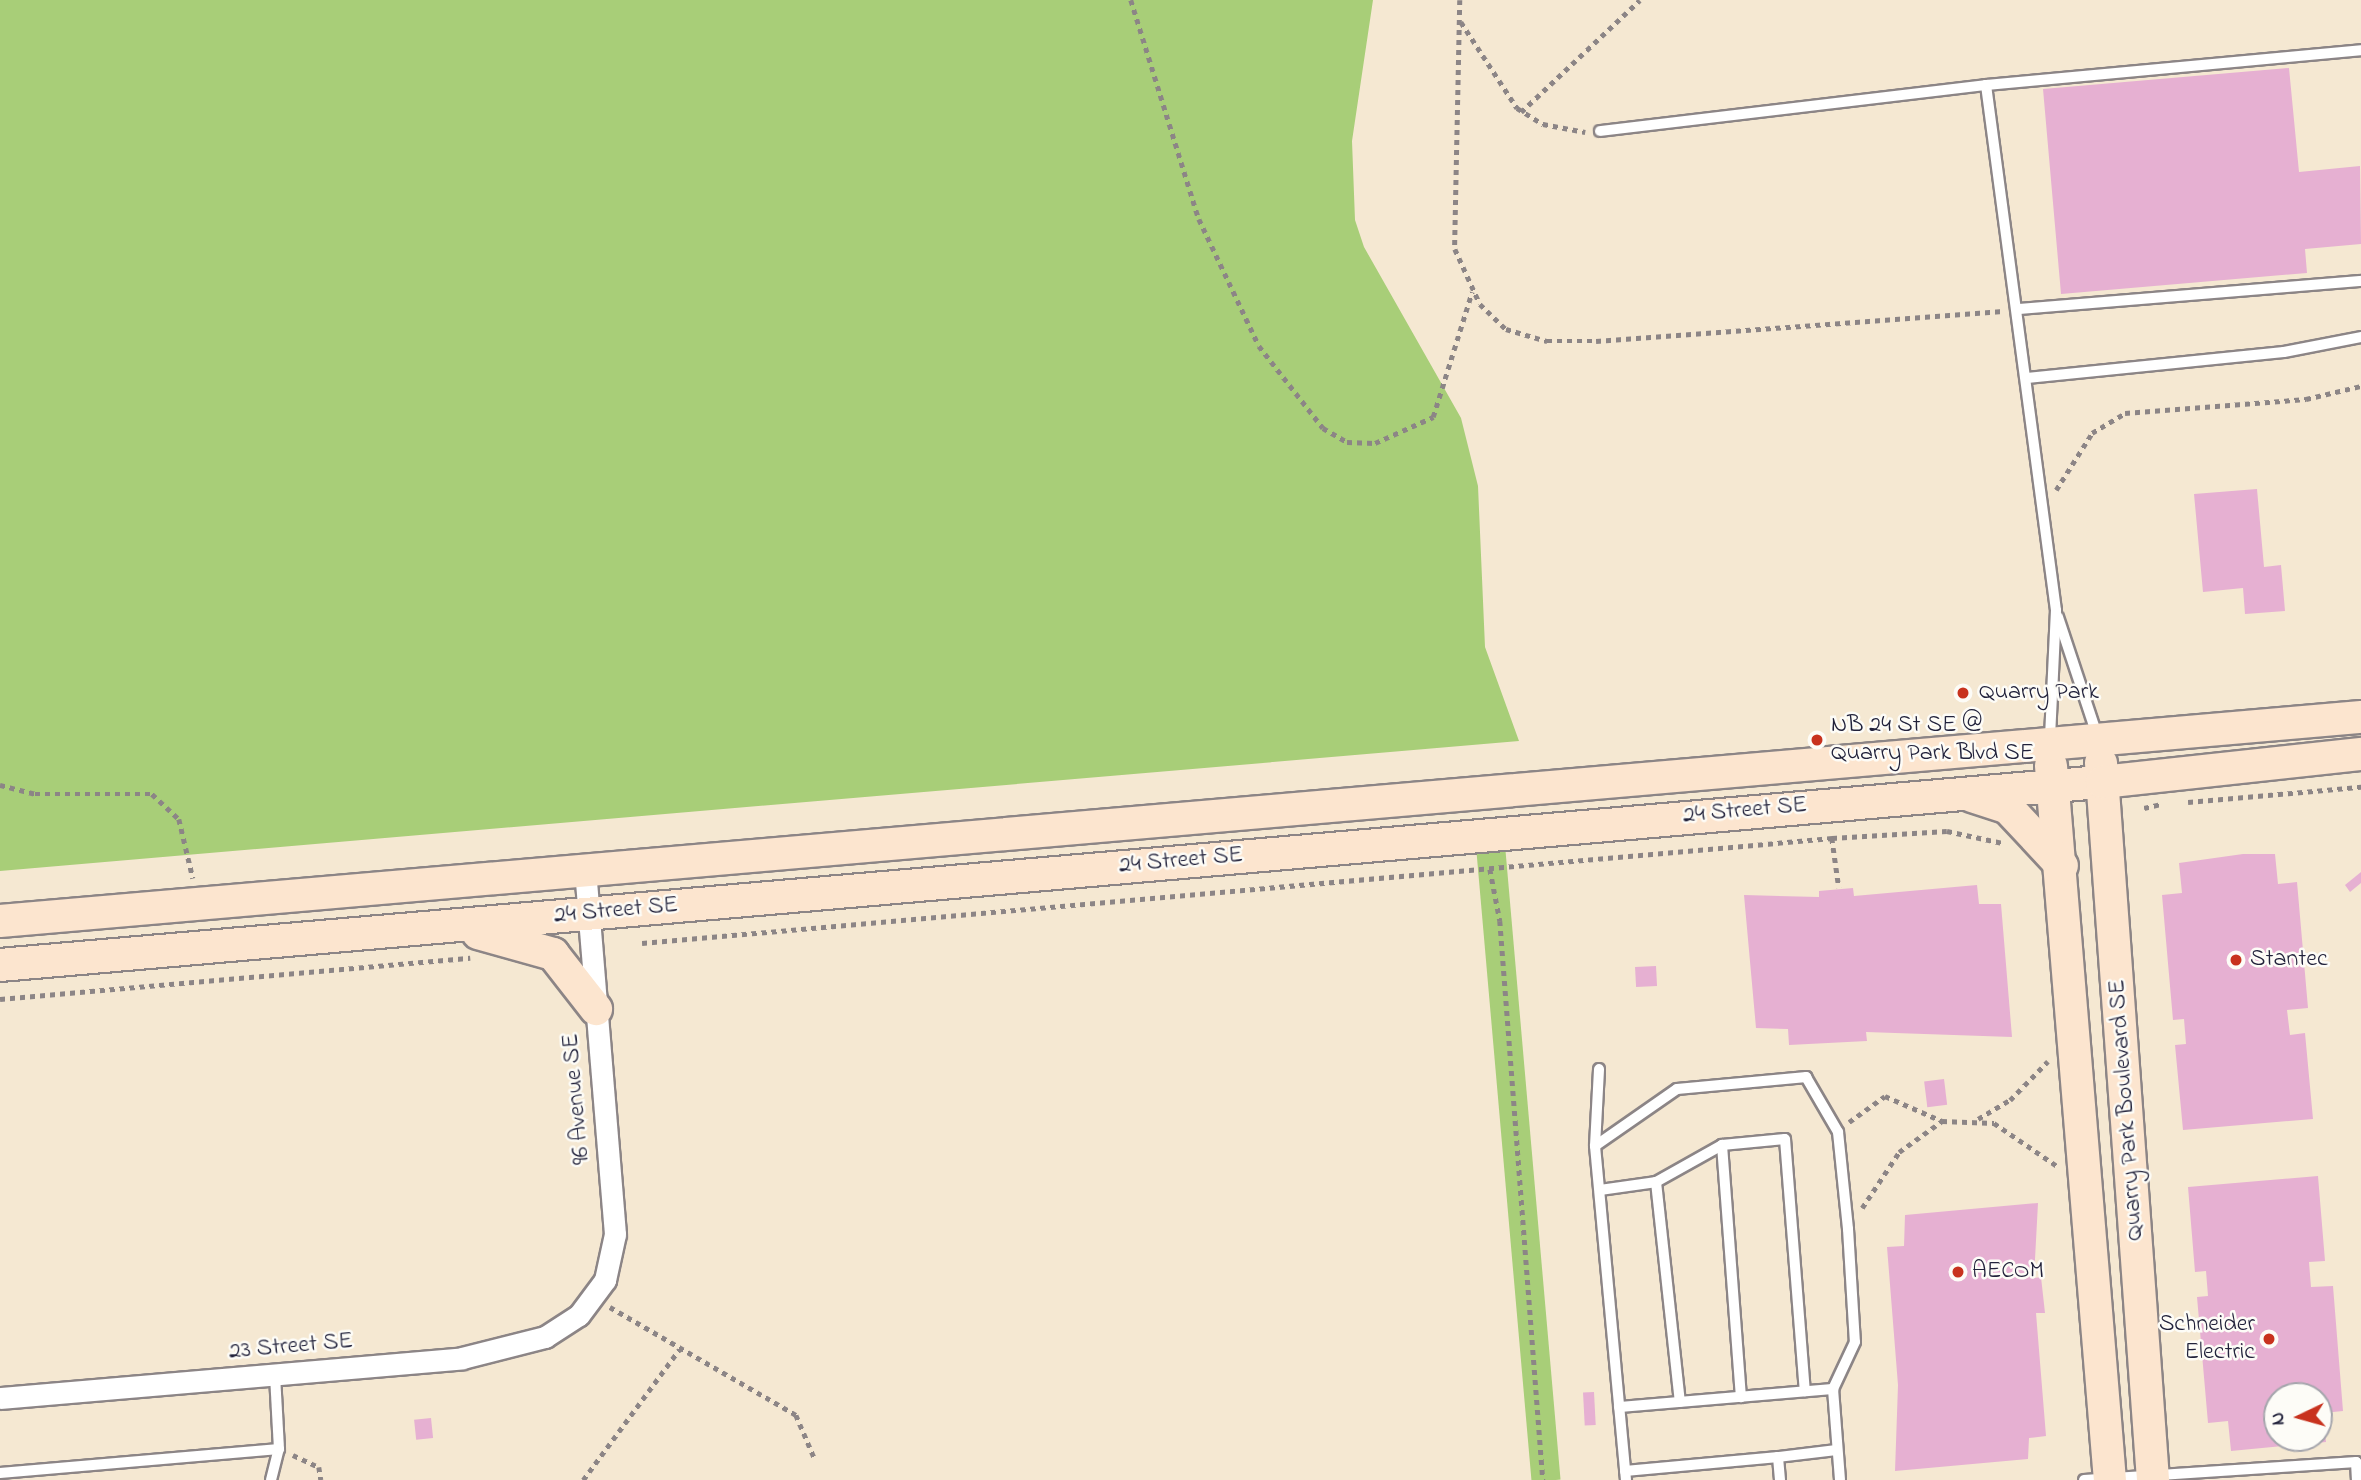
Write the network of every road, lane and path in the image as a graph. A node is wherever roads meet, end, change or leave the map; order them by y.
1 (1131, 0) edge
2 (1460, 0) edge
3 (1640, 0) edge
4 (1460, 20) junction
5 (2361, 50) edge
6 (1986, 85) junction
7 (1521, 112) junction
8 (1600, 131) joint
9 (2361, 281) edge
10 (1473, 291) junction
11 (2018, 309) junction
12 (2361, 337) edge
13 (2027, 378) junction
14 (2361, 386) edge
15 (2044, 512) junction
16 (2056, 610) junction
17 (2361, 717) edge
18 (2099, 740) junction
19 (2049, 746) junction
20 (2361, 754) edge
21 (2102, 782) junction
22 (0, 785) edge
23 (2053, 786) junction
24 (2361, 786) edge
25 (1966, 793) junction
26 (2179, 803) dead end
27 (2165, 804) dead end
28 (2144, 808) dead end
29 (1832, 838) junction
30 (2004, 844) dead end
31 (2062, 866) junction
32 (584, 868) junction
33 (1490, 869) junction
34 (1839, 888) dead end
35 (195, 903) junction
36 (587, 913) junction
37 (0, 921) edge
38 (432, 927) junction
39 (642, 943) dead end
40 (475, 958) dead end
41 (0, 965) edge
42 (0, 999) edge
43 (596, 1009) junction
44 (2048, 1061) dead end
45 (1599, 1069) dead end
46 (1977, 1119) junction
47 (1942, 1121) junction
48 (1838, 1132) junction
49 (1722, 1145) junction
50 (1595, 1146) junction
51 (2058, 1167) dead end
52 (1656, 1182) junction
53 (1600, 1190) junction
54 (1848, 1230) junction
55 (595, 1297) junction
56 (579, 1315) joint
57 (679, 1350) junction
58 (275, 1374) junction
59 (1833, 1389) junction
60 (1805, 1391) junction
61 (1741, 1397) junction
62 (0, 1398) edge
63 (1680, 1402) junction
64 (1619, 1408) junction
65 (279, 1449) junction
66 (1836, 1450) junction
67 (814, 1457) dead end
68 (1778, 1457) junction
69 (0, 1473) edge
70 (1626, 1476) edge
71 (2153, 1478) edge
72 (2101, 1479) edge
73 (271, 1480) edge
74 (320, 1480) edge
75 (583, 1480) edge
76 (1543, 1480) edge
77 (1780, 1480) edge
78 (1840, 1480) edge
79 (2357, 1480) edge

1 - 10 path
2 - 4 path
3 - 7 path
4 - 7 path
4 - 10 path
5 - 6 lane
6 - 8 lane
6 - 11 lane
7 - 8 path
9 - 11 lane
10 - 11 path
11 - 13 lane
12 - 13 lane
13 - 15 lane
14 - 15 path
15 - 16 lane
16 - 18 lane
16 - 19 lane
17 - 18 main road, 24 Street SE
18 - 19 main road, 24 Street SE
18 - 21 main road, Quarry Park Boulevard SE
19 - 23 main road, Quarry Park Boulevard SE
19 - 32 main road, 24 Street SE
20 - 21 main road, 24 Street SE
21 - 23 main road, 24 Street SE
21 - 71 main road, Quarry Park Boulevard SE
22 - 35 path
23 - 25 main road, 24 Street SE
23 - 31 main road, Quarry Park Boulevard SE
24 - 26 path
25 - 31 main road
25 - 36 main road, 24 Street SE
27 - 28 path
29 - 30 path
29 - 33 path
29 - 34 path
31 - 72 main road, Quarry Park Boulevard SE
32 - 35 main road, 24 Street SE
32 - 36 street, 96 Avenue SE
33 - 39 path
33 - 76 path
35 - 37 main road, 24 Street SE
36 - 38 main road, 24 Street SE
36 - 43 street, 96 Avenue SE
38 - 41 main road, 24 Street SE
38 - 43 main road
40 - 42 path
43 - 55 street, 96 Avenue SE
44 - 46 path
45 - 50 lane
46 - 47 path
46 - 51 path
47 - 48 path
47 - 54 path
48 - 50 lane
48 - 54 lane
49 - 52 lane
49 - 60 lane
49 - 61 lane
50 - 53 lane
52 - 53 lane
52 - 63 lane
53 - 64 lane
54 - 59 lane
55 - 56 street, 96 Avenue SE
55 - 57 path
56 - 58 street, 23 Street SE
57 - 67 path
57 - 75 path
58 - 62 street, 23 Street SE
58 - 65 lane
59 - 60 lane
59 - 66 lane
60 - 61 lane
61 - 63 lane
63 - 64 lane
64 - 70 lane
65 - 69 lane
65 - 73 lane
65 - 74 path
66 - 68 lane
66 - 78 lane
68 - 70 lane
68 - 77 lane
71 - 72 lane
71 - 79 lane

